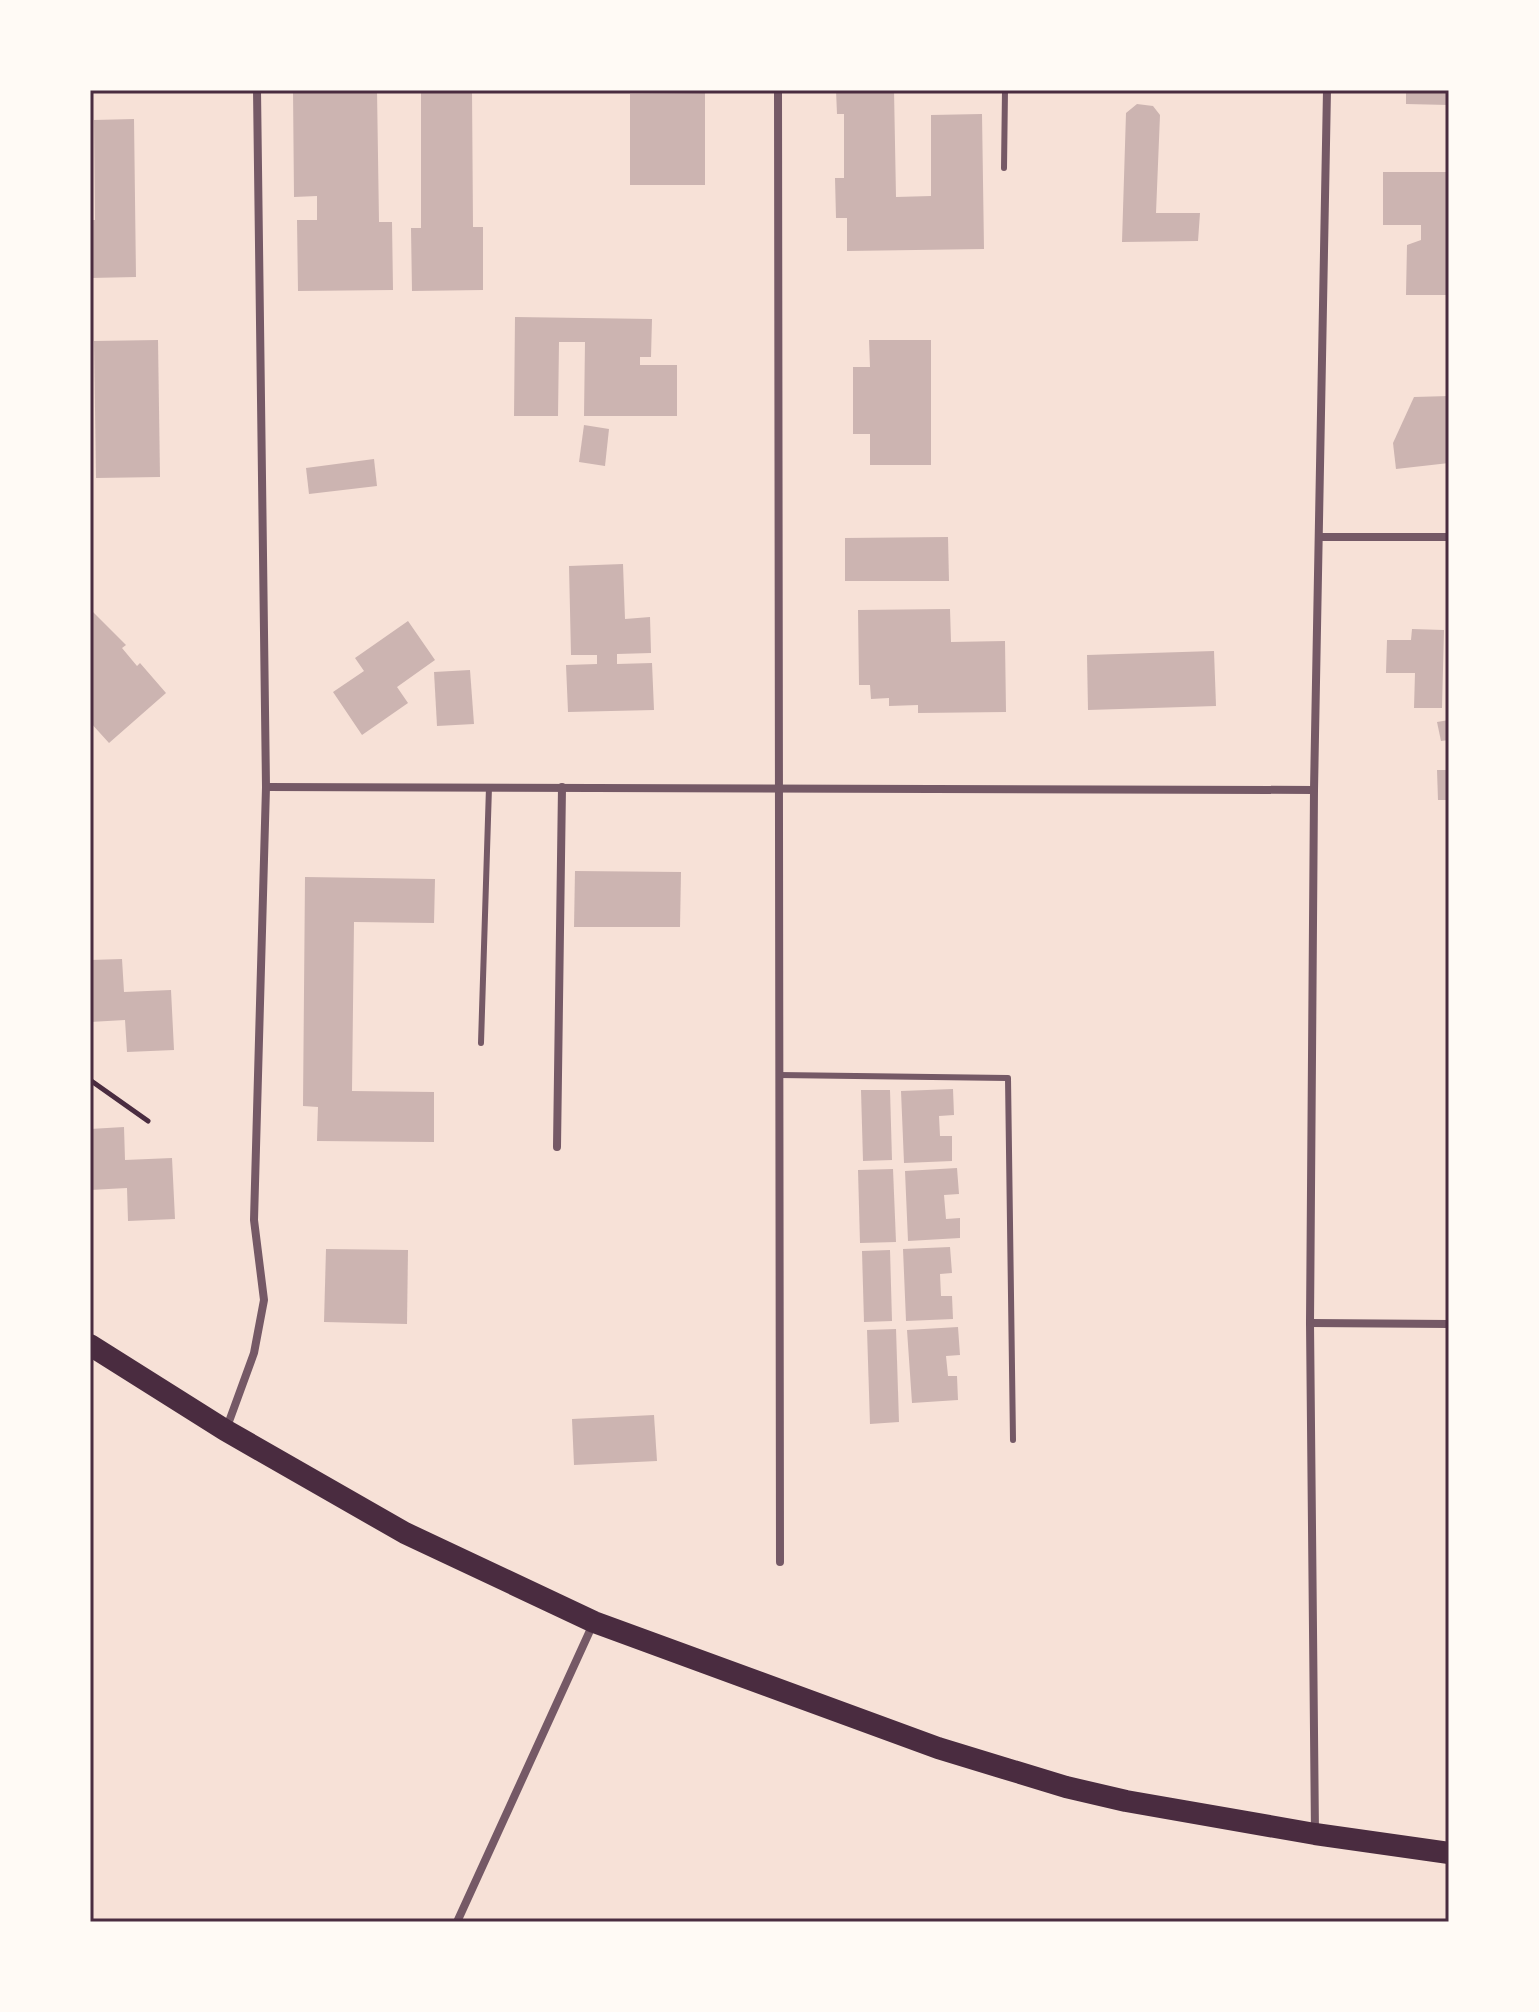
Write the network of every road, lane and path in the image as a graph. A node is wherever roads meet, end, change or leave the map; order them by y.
1 (257, 90) edge
2 (778, 90) edge
3 (1005, 90) edge
4 (1327, 90) edge
5 (1004, 168) dead end
6 (1319, 537) junction
7 (1449, 537) edge
8 (266, 787) junction
9 (489, 787) junction
10 (562, 787) junction
11 (778, 788) junction
12 (1314, 790) junction
13 (481, 1043) dead end
14 (779, 1075) junction
15 (90, 1080) edge
16 (148, 1121) dead end
17 (557, 1147) dead end
18 (1310, 1323) junction
19 (1449, 1324) edge
20 (90, 1345) edge
21 (225, 1430) junction
22 (1013, 1440) dead end
23 (780, 1562) dead end
24 (594, 1622) junction
25 (1315, 1834) junction
26 (1449, 1853) edge
27 (457, 1922) edge

1 - 8 street
2 - 11 street
3 - 5 lane
4 - 6 street
6 - 7 street
6 - 12 street
8 - 9 street
8 - 21 street
9 - 10 street
9 - 13 lane
10 - 11 street
10 - 17 street
11 - 12 street
11 - 14 street
12 - 18 street
14 - 22 lane
14 - 23 street
15 - 16 path
18 - 19 street
18 - 25 street
20 - 21 highway
21 - 24 highway
24 - 25 highway
24 - 27 street
25 - 26 highway

